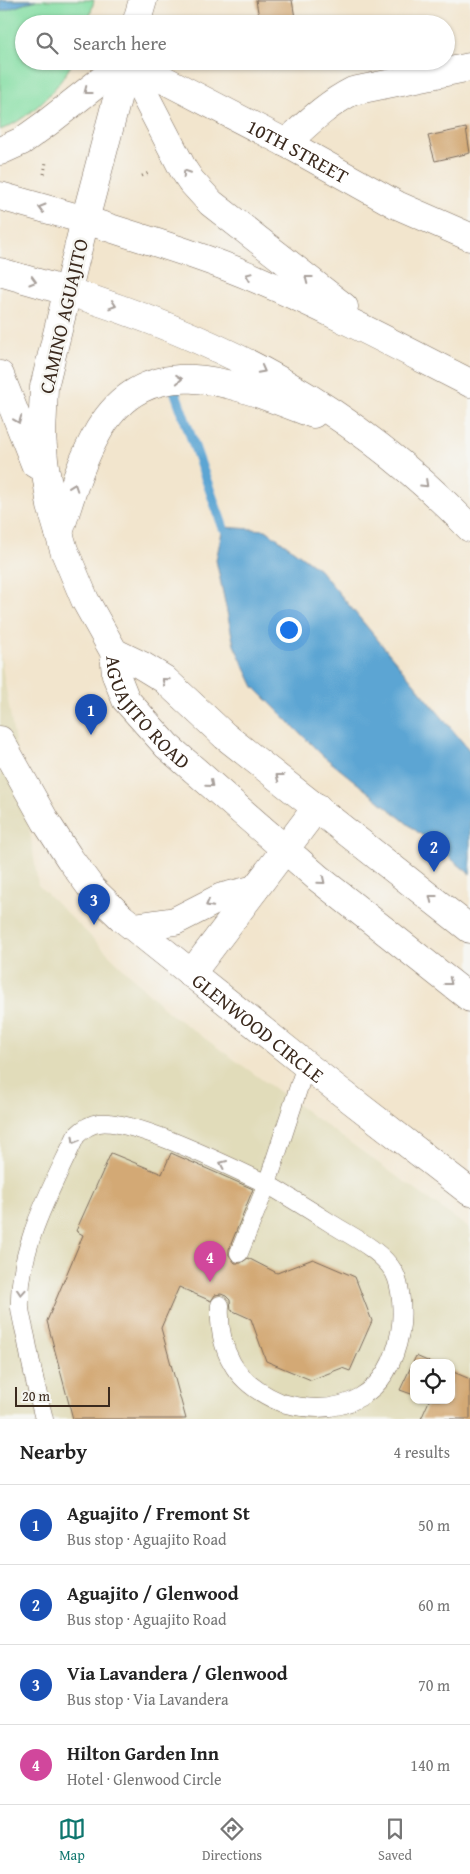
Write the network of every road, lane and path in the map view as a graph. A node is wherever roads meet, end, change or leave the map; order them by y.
1 (143, 0) edge
2 (139, 15) edge
3 (470, 67) edge
4 (115, 70) edge
5 (125, 70) edge
6 (132, 70) edge
7 (144, 70) edge
8 (286, 144) junction
9 (0, 151) edge
10 (0, 196) edge
11 (85, 220) junction
12 (470, 237) edge
13 (0, 272) edge
14 (66, 291) junction
15 (388, 342) junction
16 (0, 375) edge
17 (470, 383) edge
18 (364, 433) junction
19 (470, 528) edge
20 (59, 534) junction
21 (114, 652) junction
22 (0, 740) edge
23 (317, 807) junction
24 (285, 849) junction
25 (255, 889) junction
26 (134, 927) junction
27 (470, 929) edge
28 (191, 974) junction
29 (470, 998) edge
30 (306, 1066) junction
31 (267, 1184) junction
32 (470, 1192) edge
33 (239, 1253) dead end
34 (220, 1305) dead end
35 (44, 1419) edge

1 - 2 main road
3 - 8 main road
4 -> 9 main road
5 - 11 main road, CAMINO AGUAJITO
15 -> 6 main road
7 - 8 main road, 10TH STREET
8 - 12 main road, 10TH STREET
11 -> 10 main road
11 - 14 main road, CAMINO AGUAJITO
15 -> 11 main road
13 -> 14 main road
14 -> 18 main road
14 - 20 main road, CAMINO AGUAJITO
15 - 17 main road
16 -> 20 main road
18 -> 19 main road
20 -> 18 main road
20 - 21 main road, CAMINO AGUAJITO
23 -> 21 main road, AGUAJITO ROAD
21 -> 24 main road, AGUAJITO ROAD
22 - 26 main road
23 - 24 main road, GLENWOOD CIRCLE
27 -> 23 main road, AGUAJITO ROAD
24 - 25 main road, GLENWOOD CIRCLE
24 -> 29 main road, AGUAJITO ROAD
25 -> 26 main road
25 - 28 main road, GLENWOOD CIRCLE
26 - 28 main road
28 - 30 main road, GLENWOOD CIRCLE
30 - 31 lane
30 - 32 main road, GLENWOOD CIRCLE
31 - 33 lane
31 - 34 lane
31 -> 35 lane

